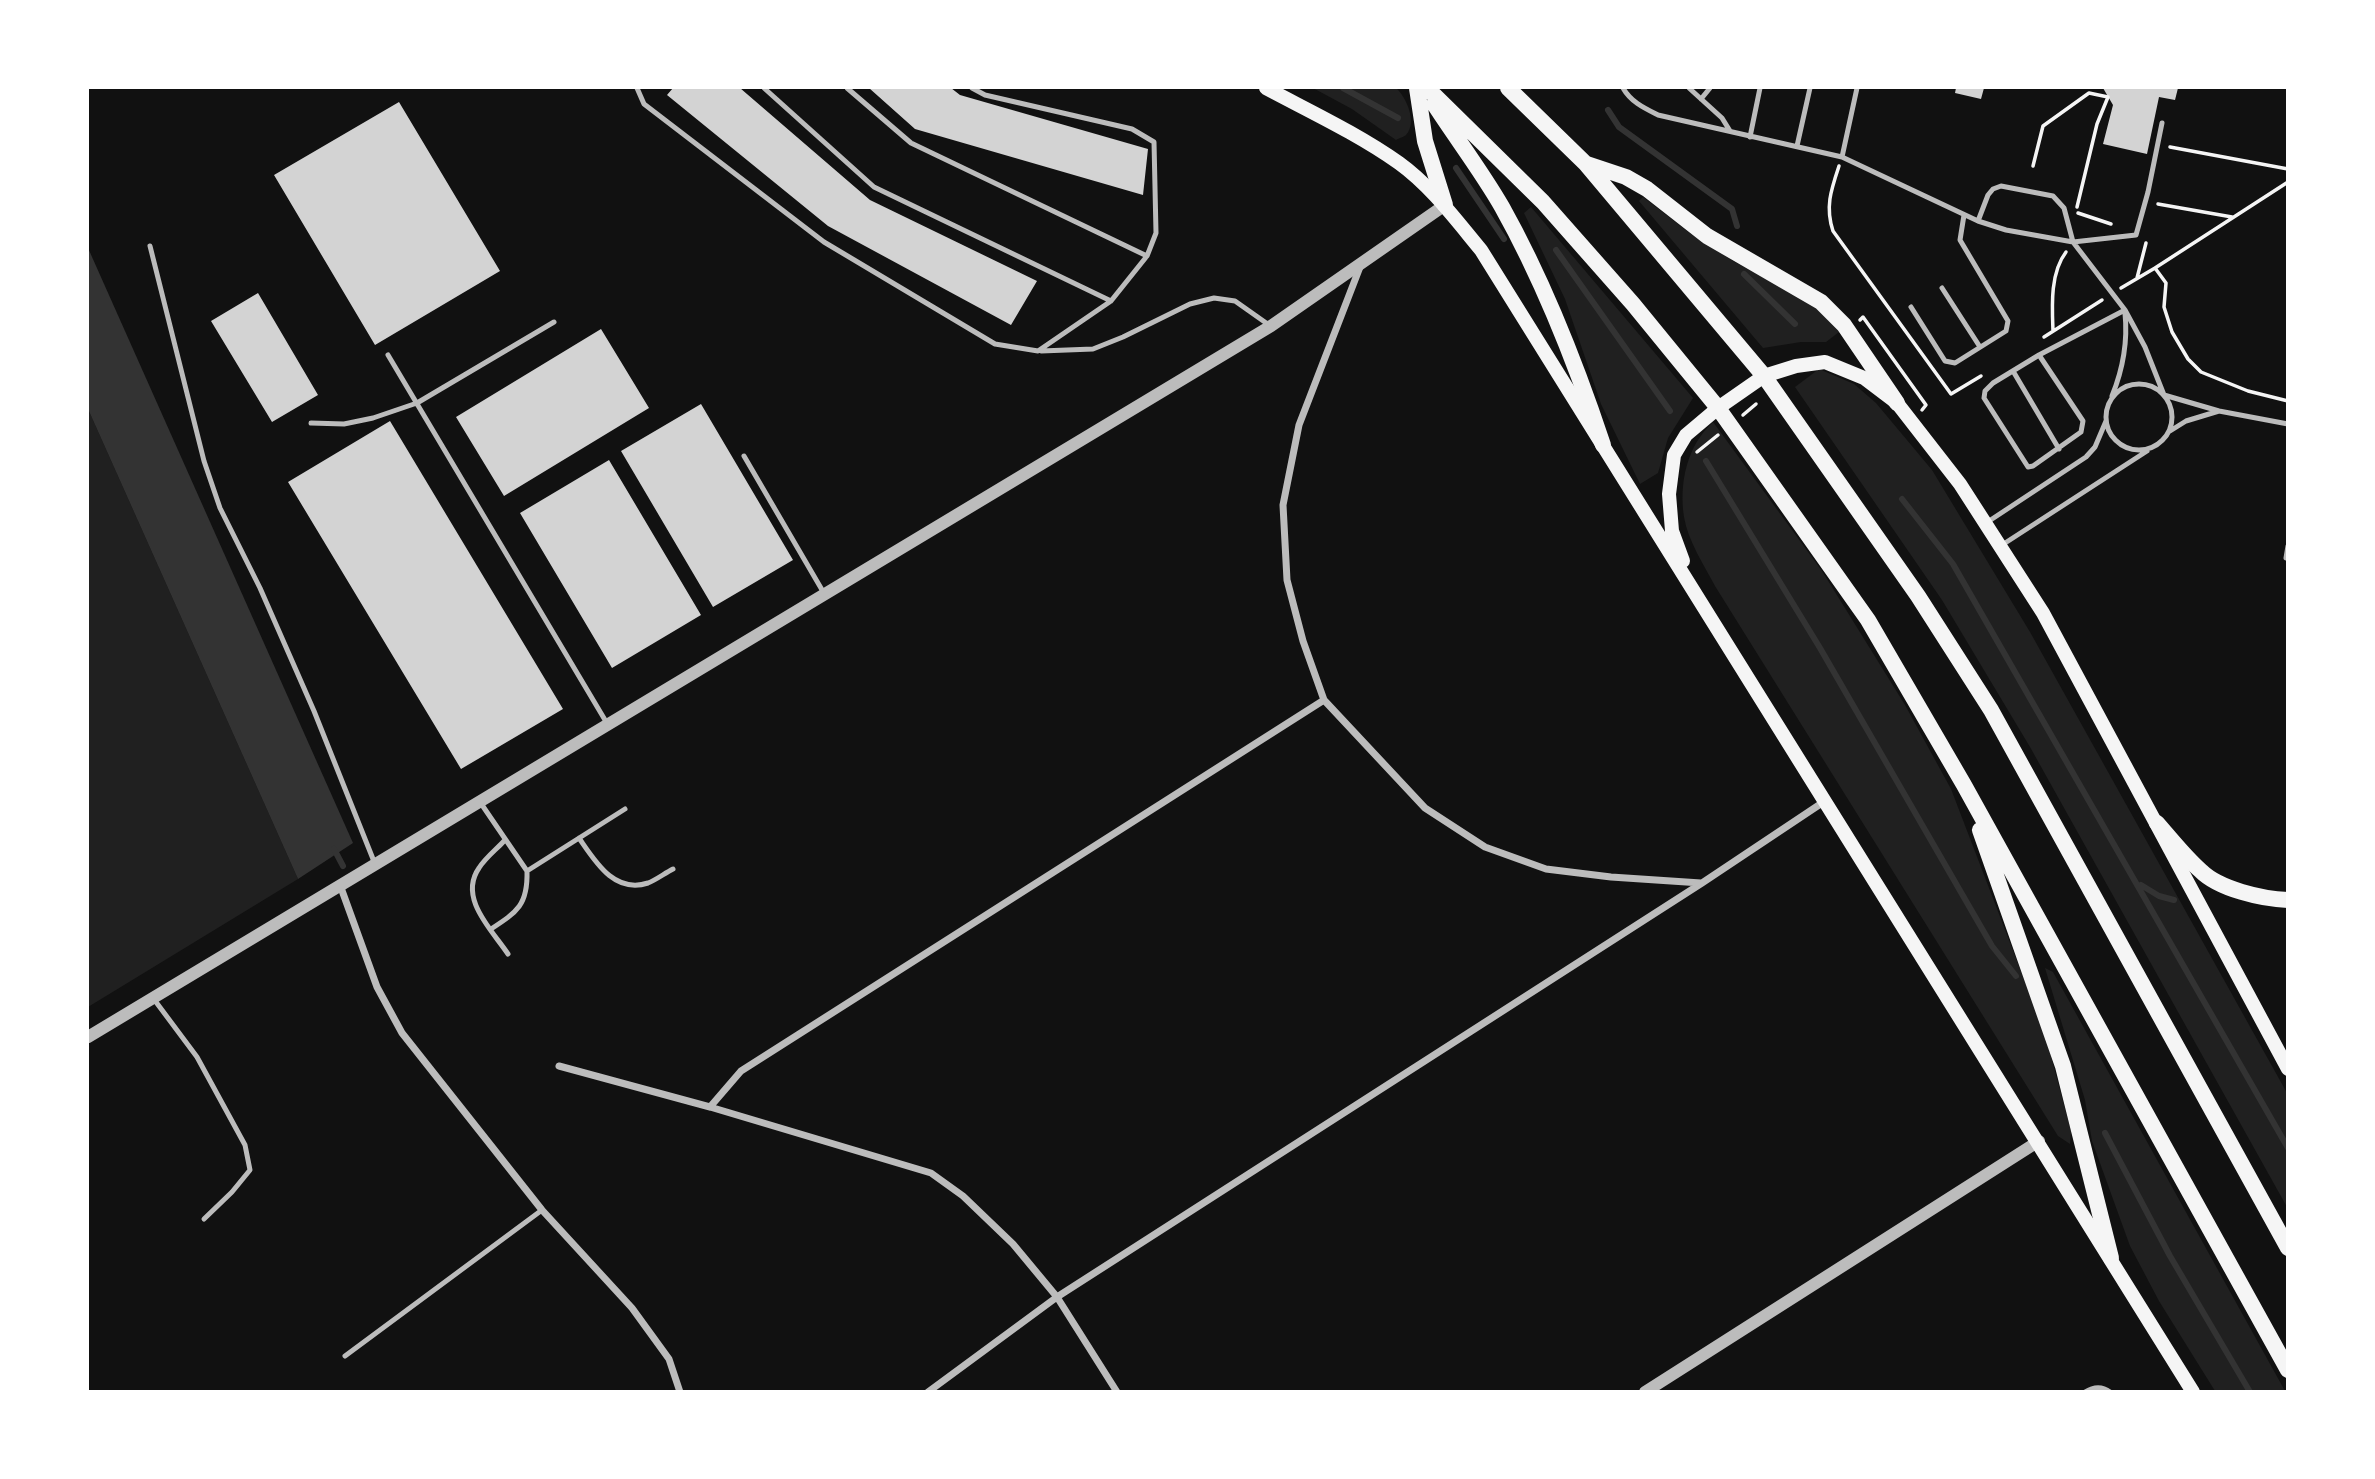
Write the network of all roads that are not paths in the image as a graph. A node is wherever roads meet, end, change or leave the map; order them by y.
1 (636, 88) edge
2 (764, 88) edge
3 (847, 88) edge
4 (972, 88) edge
5 (1266, 88) edge
6 (1416, 88) edge
7 (1425, 88) edge
8 (1508, 88) edge
9 (1623, 88) edge
10 (1689, 88) edge
11 (1710, 88) edge
12 (1760, 88) edge
13 (1810, 88) edge
14 (1857, 88) edge
15 (1701, 99) junction
16 (2162, 123) dead end
17 (1731, 132) junction
18 (1750, 136) junction
19 (1797, 146) junction
20 (1842, 157) junction
21 (1586, 164) junction
22 (1444, 205) junction
23 (1964, 215) junction
24 (1979, 221) junction
25 (2073, 242) junction
26 (150, 246) dead end
27 (1147, 256) junction
28 (1360, 266) junction
29 (1942, 288) dead end
30 (1111, 301) junction
31 (1911, 307) dead end
32 (2125, 310) junction
33 (554, 322) dead end
34 (1271, 326) junction
35 (1980, 347) junction
36 (1038, 352) junction
37 (388, 355) dead end
38 (2039, 355) junction
39 (2013, 371) junction
40 (1764, 376) junction
41 (2164, 395) junction
42 (2110, 400) junction
43 (417, 403) junction
44 (1897, 403) junction
45 (1718, 408) junction
46 (2219, 411) junction
47 (2106, 421) junction
48 (311, 423) dead end
49 (2287, 424) edge
50 (2170, 432) junction
51 (1603, 445) junction
52 (2152, 448) junction
53 (2059, 449) junction
54 (744, 456) dead end
55 (1986, 524) junction
56 (2000, 546) junction
57 (2287, 546) edge
58 (2287, 558) edge
59 (1693, 588) junction
60 (825, 594) junction
61 (1324, 700) junction
62 (608, 724) junction
63 (1964, 785) junction
64 (1826, 800) junction
65 (480, 802) junction
66 (625, 809) dead end
67 (2157, 823) junction
68 (579, 838) junction
69 (505, 840) junction
70 (375, 864) junction
71 (673, 869) dead end
72 (527, 871) junction
73 (1702, 883) junction
74 (340, 885) junction
75 (2287, 900) edge
76 (491, 929) junction
77 (508, 954) dead end
78 (153, 998) junction
79 (88, 1037) edge
80 (559, 1066) dead end
81 (2287, 1069) edge
82 (710, 1107) junction
83 (2039, 1141) junction
84 (542, 1210) junction
85 (204, 1219) dead end
86 (2287, 1248) edge
87 (2111, 1258) junction
88 (1057, 1297) junction
89 (345, 1356) dead end
90 (2287, 1370) edge
91 (680, 1391) edge
92 (928, 1391) edge
93 (1117, 1391) edge
94 (1645, 1391) edge
95 (2085, 1391) edge
96 (2110, 1391) edge
97 (2193, 1391) edge

1 - 36 lane
2 - 30 lane
3 - 27 lane
4 - 27 lane
5 - 22 main road
6 - 22 main road
7 - 45 main road
7 - 51 main road
8 - 21 main road
9 - 17 lane
10 - 15 lane
11 - 15 lane
12 - 18 lane
13 - 19 lane
14 - 20 lane
15 - 17 lane
16 - 25 lane
17 - 18 lane
18 - 19 lane
19 - 20 lane
20 - 23 lane
21 - 40 main road
21 - 44 main road
22 - 28 street
22 - 51 main road
23 - 24 lane
23 - 35 lane
24 - 25 lane
24 - 25 lane
25 - 32 lane
26 - 70 lane
27 - 30 lane
28 - 34 street
28 - 61 street
29 - 35 lane
30 - 36 lane
31 - 35 lane
32 - 38 lane
32 - 41 lane
32 - 42 lane
33 - 43 lane
34 - 36 lane
34 - 60 street
37 - 43 lane
38 - 39 lane
38 - 53 lane
39 - 53 lane
39 - 53 lane
40 - 44 main road
40 - 45 main road
40 - 86 main road
41 - 42 lane
41 - 46 lane
41 - 50 lane
42 - 47 lane
43 - 48 lane
43 - 62 lane
44 - 55 main road
45 - 59 main road
45 - 63 main road
46 - 49 lane
46 - 50 lane
47 - 52 lane
47 - 55 lane
50 - 52 lane
51 - 59 main road
52 - 56 lane
54 - 60 lane
55 - 56 main road
56 - 67 main road
57 - 58 lane
59 - 64 main road
60 - 62 street
61 - 73 street
61 - 82 street
62 - 65 street
63 - 87 main road
63 - 90 main road
64 - 73 street
64 - 83 main road
65 - 69 lane
65 - 70 street
66 - 68 lane
67 - 75 main road
67 - 81 main road
68 - 71 lane
68 - 72 lane
69 - 72 lane
69 - 76 lane
70 - 74 street
72 - 76 lane
73 - 88 street
74 - 78 street
74 - 84 street
76 - 77 lane
78 - 79 street
78 - 85 lane
80 - 82 street
82 - 88 street
83 - 87 main road
83 - 94 street
84 - 89 lane
84 - 91 street
87 - 97 main road
88 - 92 street
88 - 93 street
95 - 96 lane

